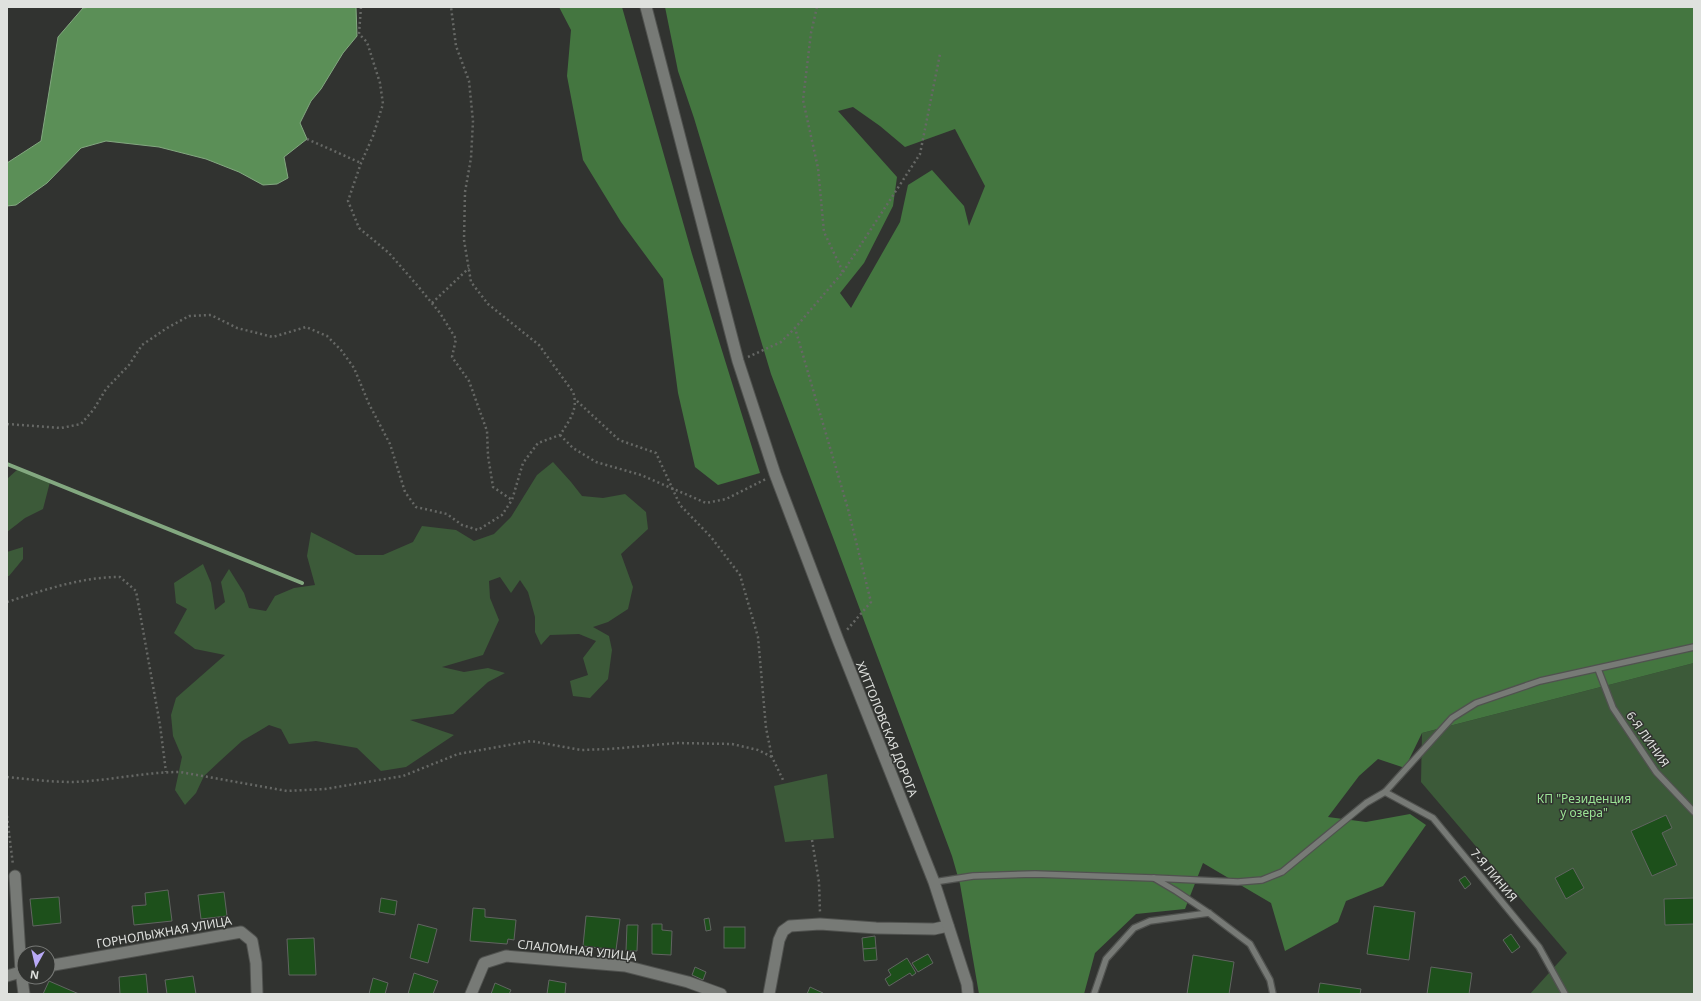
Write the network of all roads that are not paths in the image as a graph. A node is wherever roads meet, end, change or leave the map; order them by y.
1 (646, 7) edge
2 (1694, 647) edge
3 (1598, 669) junction
4 (1385, 792) junction
5 (1694, 812) edge
6 (15, 876) road end
7 (1153, 878) junction
8 (934, 882) junction
9 (1209, 913) junction
10 (948, 926) junction
11 (21, 945) edge
12 (56, 965) edge
13 (257, 994) edge
14 (471, 994) edge
15 (721, 994) edge
16 (769, 994) edge
17 (968, 994) edge
18 (1094, 994) edge
19 (1273, 994) edge
20 (1565, 994) edge

1 - 8 street, ХИТТОЛОВСКАЯ ДОРОГА
2 - 3 lane
3 - 4 lane
3 - 5 lane, 6-Я ЛИНИЯ
4 - 7 lane
4 - 20 lane, 7-Я ЛИНИЯ
6 - 11 street
7 - 8 lane
7 - 9 lane
8 - 10 street, ХИТТОЛОВСКАЯ ДОРОГА
9 - 18 lane
9 - 19 lane
10 - 16 street
10 - 17 street, ХИТТОЛОВСКАЯ ДОРОГА
12 - 13 street, ГОРНОЛЫЖНАЯ УЛИЦА
14 - 15 street, СЛАЛОМНАЯ УЛИЦА

